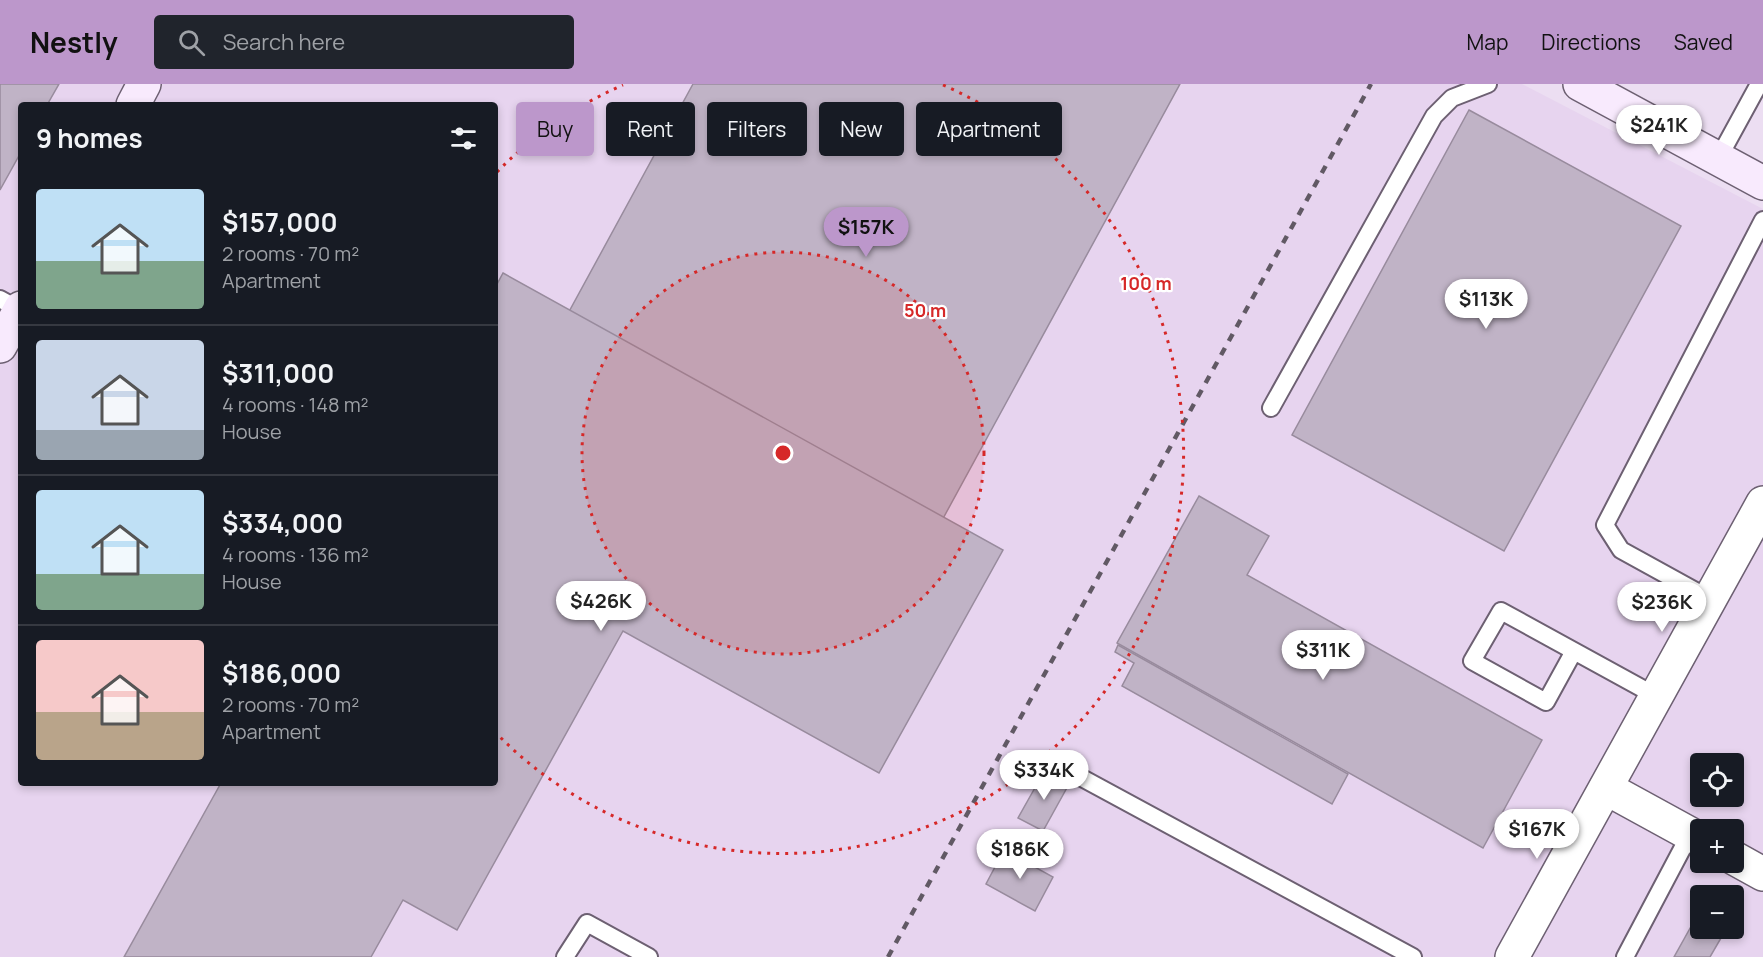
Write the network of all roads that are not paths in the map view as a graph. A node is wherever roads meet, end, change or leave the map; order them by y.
1 (144, 84) edge
2 (1488, 84) edge
3 (1580, 84) edge
4 (1759, 84) edge
5 (135, 102) edge
6 (1718, 159) junction
7 (1763, 183) edge
8 (1763, 220) edge
9 (14, 306) edge
10 (0, 346) edge
11 (1271, 408) dead end
12 (1763, 503) edge
13 (1710, 599) junction
14 (1574, 651) junction
15 (1656, 696) junction
16 (1082, 778) dead end
17 (1605, 788) junction
18 (1690, 834) edge
19 (1690, 847) edge
20 (1744, 864) edge
21 (1763, 874) edge
22 (565, 957) edge
23 (649, 957) edge
24 (1413, 957) edge
25 (1512, 957) edge
26 (1625, 957) edge

1 - 5 street
2 - 11 lane
3 - 6 street
4 - 6 lane
6 - 7 street
8 - 13 lane
9 - 10 street
12 - 13 street
13 - 15 street
14 - 14 lane
14 - 15 lane
15 - 17 street
16 - 24 lane
17 - 18 street
17 - 25 street
19 - 26 lane
20 - 21 street
22 - 23 lane

